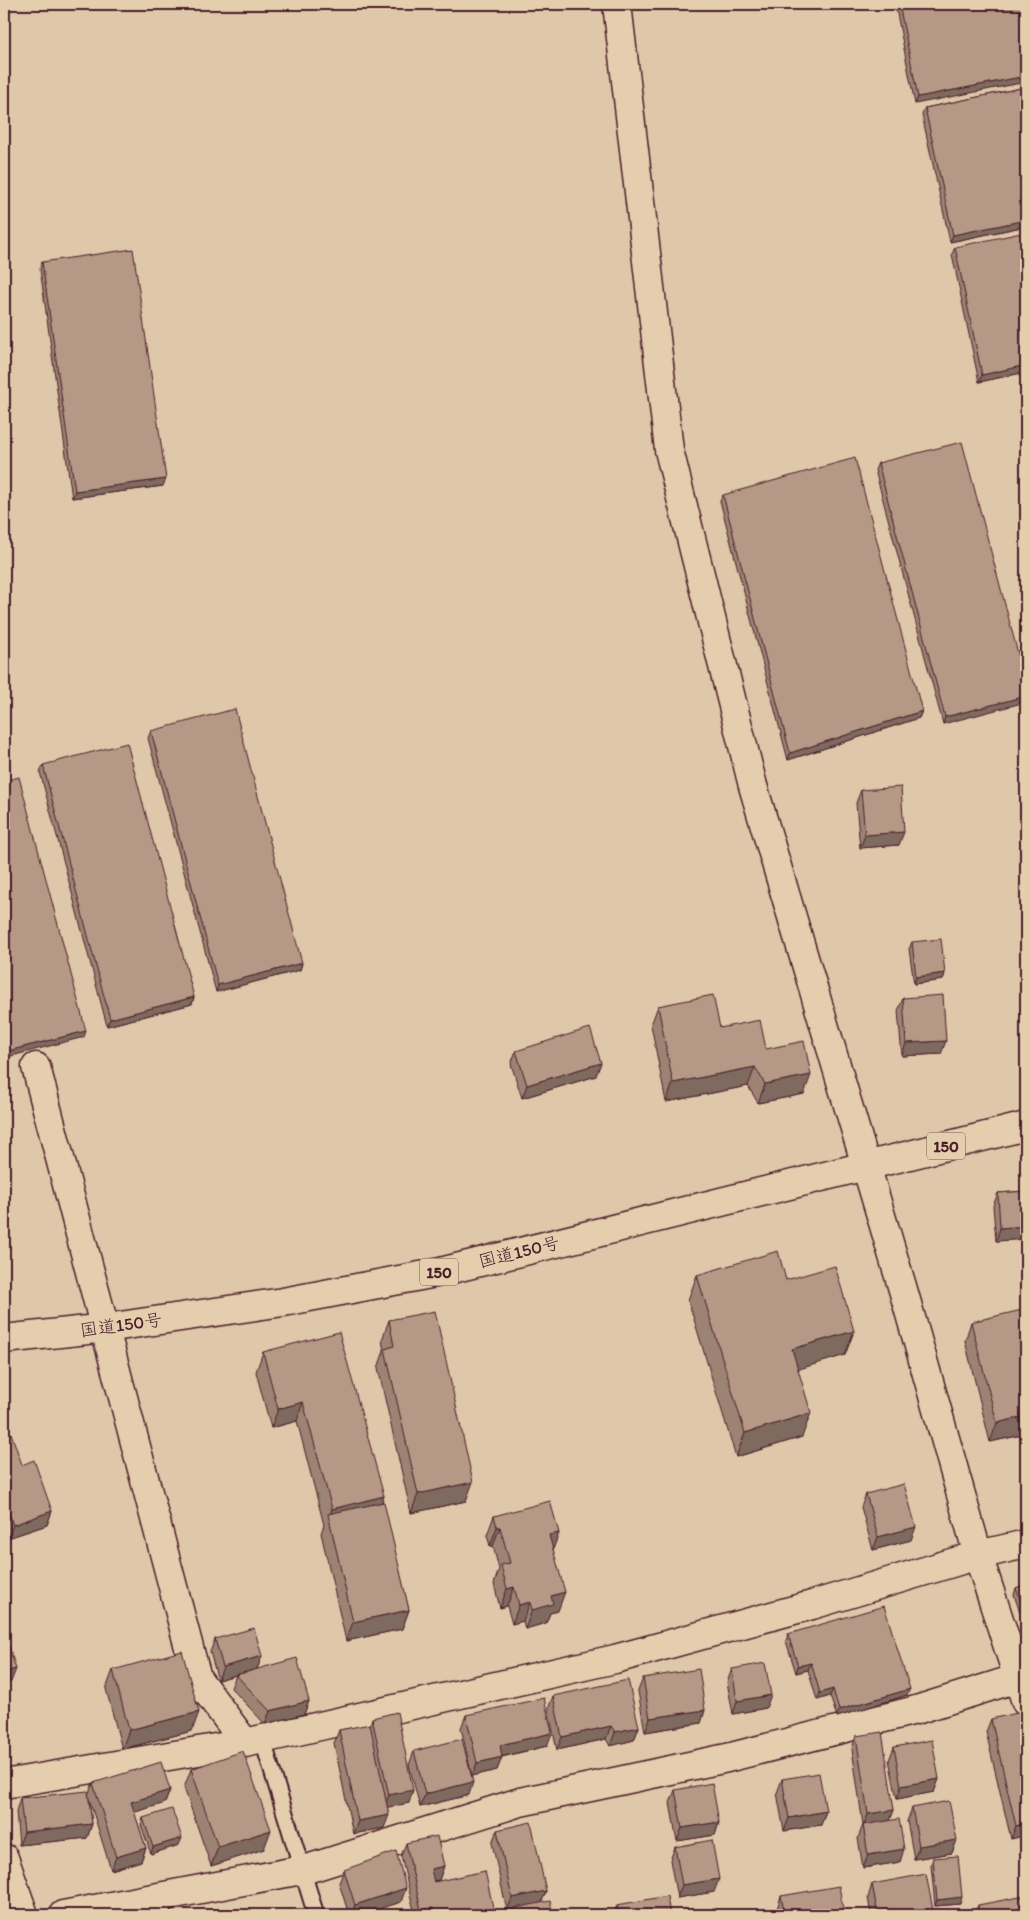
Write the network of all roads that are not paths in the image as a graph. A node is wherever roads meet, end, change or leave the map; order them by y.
1 (617, 4) edge
2 (36, 1067) dead end
3 (1026, 1126) edge
4 (866, 1166) junction
5 (106, 1328) junction
6 (4, 1339) edge
7 (1026, 1544) edge
8 (978, 1555) junction
9 (1022, 1690) edge
10 (253, 1740) junction
11 (4, 1784) edge
12 (4, 1858) edge
13 (303, 1870) junction
14 (161, 1906) edge
15 (24, 1915) edge
16 (63, 1915) edge
17 (316, 1915) edge

1 - 4 main road
2 - 5 main road
3 - 4 main road, 国道150号 / 150
4 - 5 main road, 国道150号 / 150
4 - 8 main road
5 - 6 main road, 国道150号 / 150
5 - 10 main road
7 - 8 main road
8 - 9 main road
8 - 10 main road
9 - 13 main road
10 - 11 main road
10 - 13 lane
12 - 15 main road
13 - 14 main road
13 - 17 lane
14 - 16 main road

